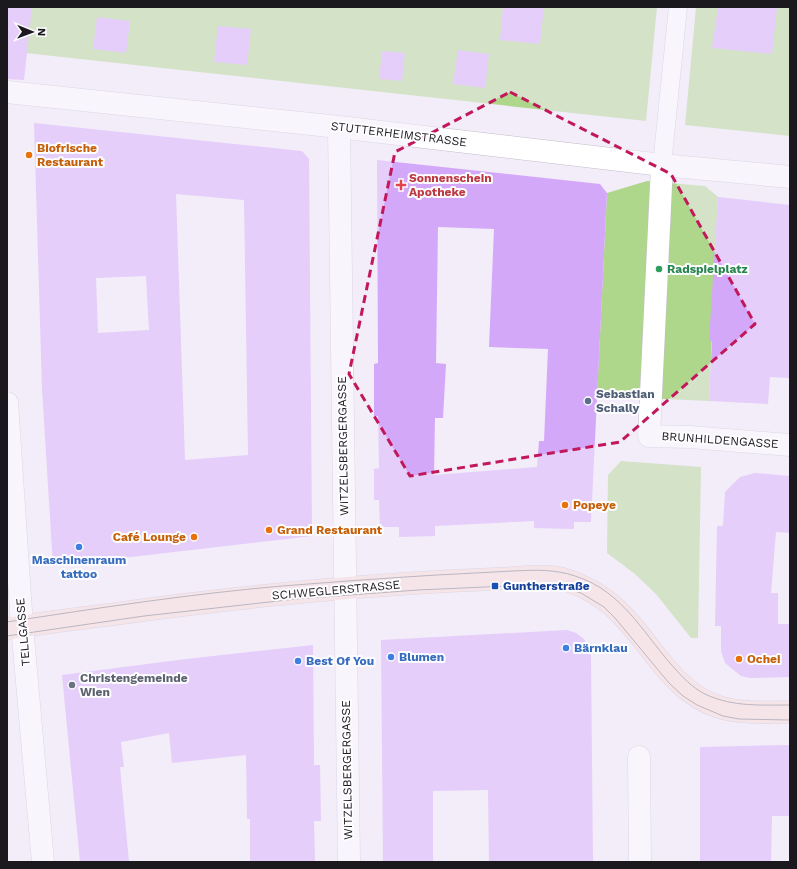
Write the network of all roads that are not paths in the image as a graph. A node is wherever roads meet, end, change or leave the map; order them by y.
1 (678, 7) edge
2 (7, 92) edge
3 (339, 127) junction
4 (662, 166) junction
5 (790, 177) edge
6 (7, 402) edge
7 (790, 444) edge
8 (344, 589) junction
9 (14, 627) edge
10 (790, 712) edge
11 (639, 757) dead end
12 (44, 862) edge
13 (349, 862) edge
14 (640, 862) edge

1 - 4 lane
2 - 3 street, STUTTERHEIMSTRASSE
3 - 4 street, STUTTERHEIMSTRASSE
3 - 8 street, WITZELSBERGERGASSE
4 - 5 street, STUTTERHEIMSTRASSE
4 - 7 street, BRUNHILDENGASSE
6 - 9 street, TELLGASSE
8 - 9 street, SCHWEGLERSTRASSE
8 - 10 street, SCHWEGLERSTRASSE
8 - 13 street, WITZELSBERGERGASSE
9 - 12 street, TELLGASSE
11 - 14 street

